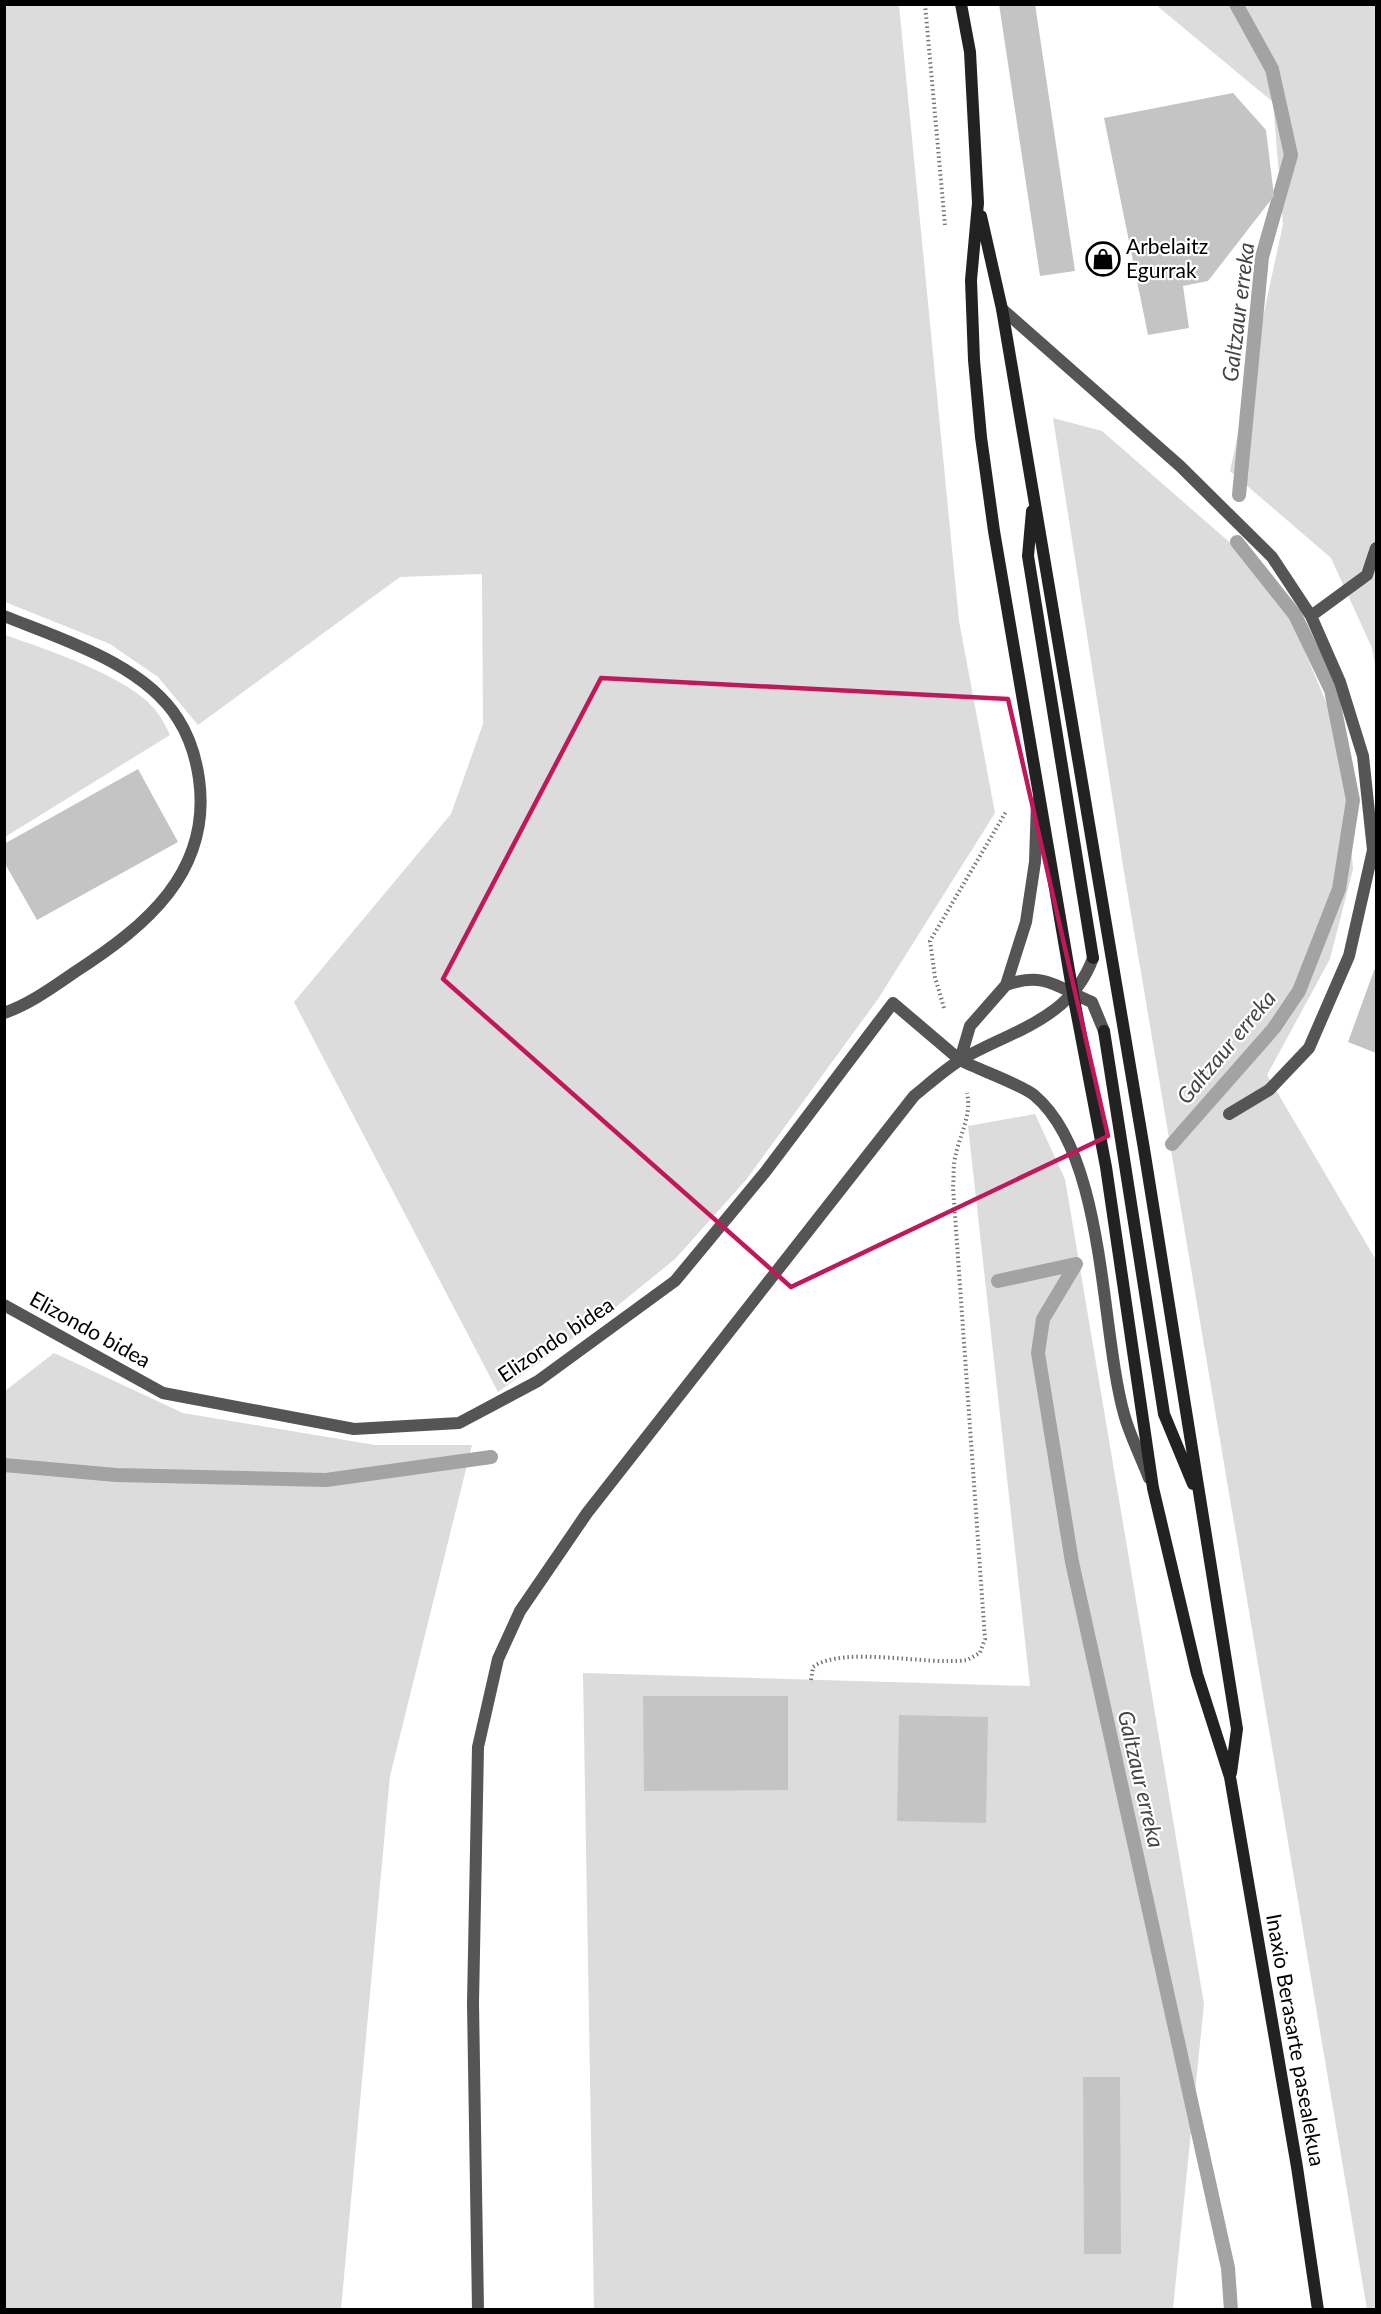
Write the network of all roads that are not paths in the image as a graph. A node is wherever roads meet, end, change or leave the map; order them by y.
1 (961, 4) edge
2 (978, 203) junction
3 (1002, 309) junction
4 (1033, 493) junction
5 (1377, 548) edge
6 (4, 616) edge
7 (1311, 616) junction
8 (1038, 790) junction
9 (1093, 958) joint
10 (1006, 985) junction
11 (1073, 994) junction
12 (4, 1013) edge
13 (1104, 1032) joint
14 (960, 1060) junction
15 (1229, 1114) dead end
16 (4, 1305) edge
17 (1153, 1488) junction
18 (1201, 1502) junction
19 (1230, 1777) junction
20 (478, 2310) edge
21 (1318, 2310) edge

1 - 2 main road
2 - 3 main road
2 - 8 main road
3 - 4 main road
3 - 7 street
4 - 9 main road
4 - 18 main road
5 - 7 street
6 - 12 street
7 - 15 street
8 - 10 street
8 - 11 main road
9 - 11 street
10 - 11 street
10 - 14 street
11 - 13 street
11 - 14 street
11 - 17 main road
13 - 18 main road
14 - 16 street, Elizondo bidea
14 - 17 street
14 - 20 street
17 - 19 main road
18 - 19 main road
19 - 21 main road, Inaxio Berasarte pasealekua

